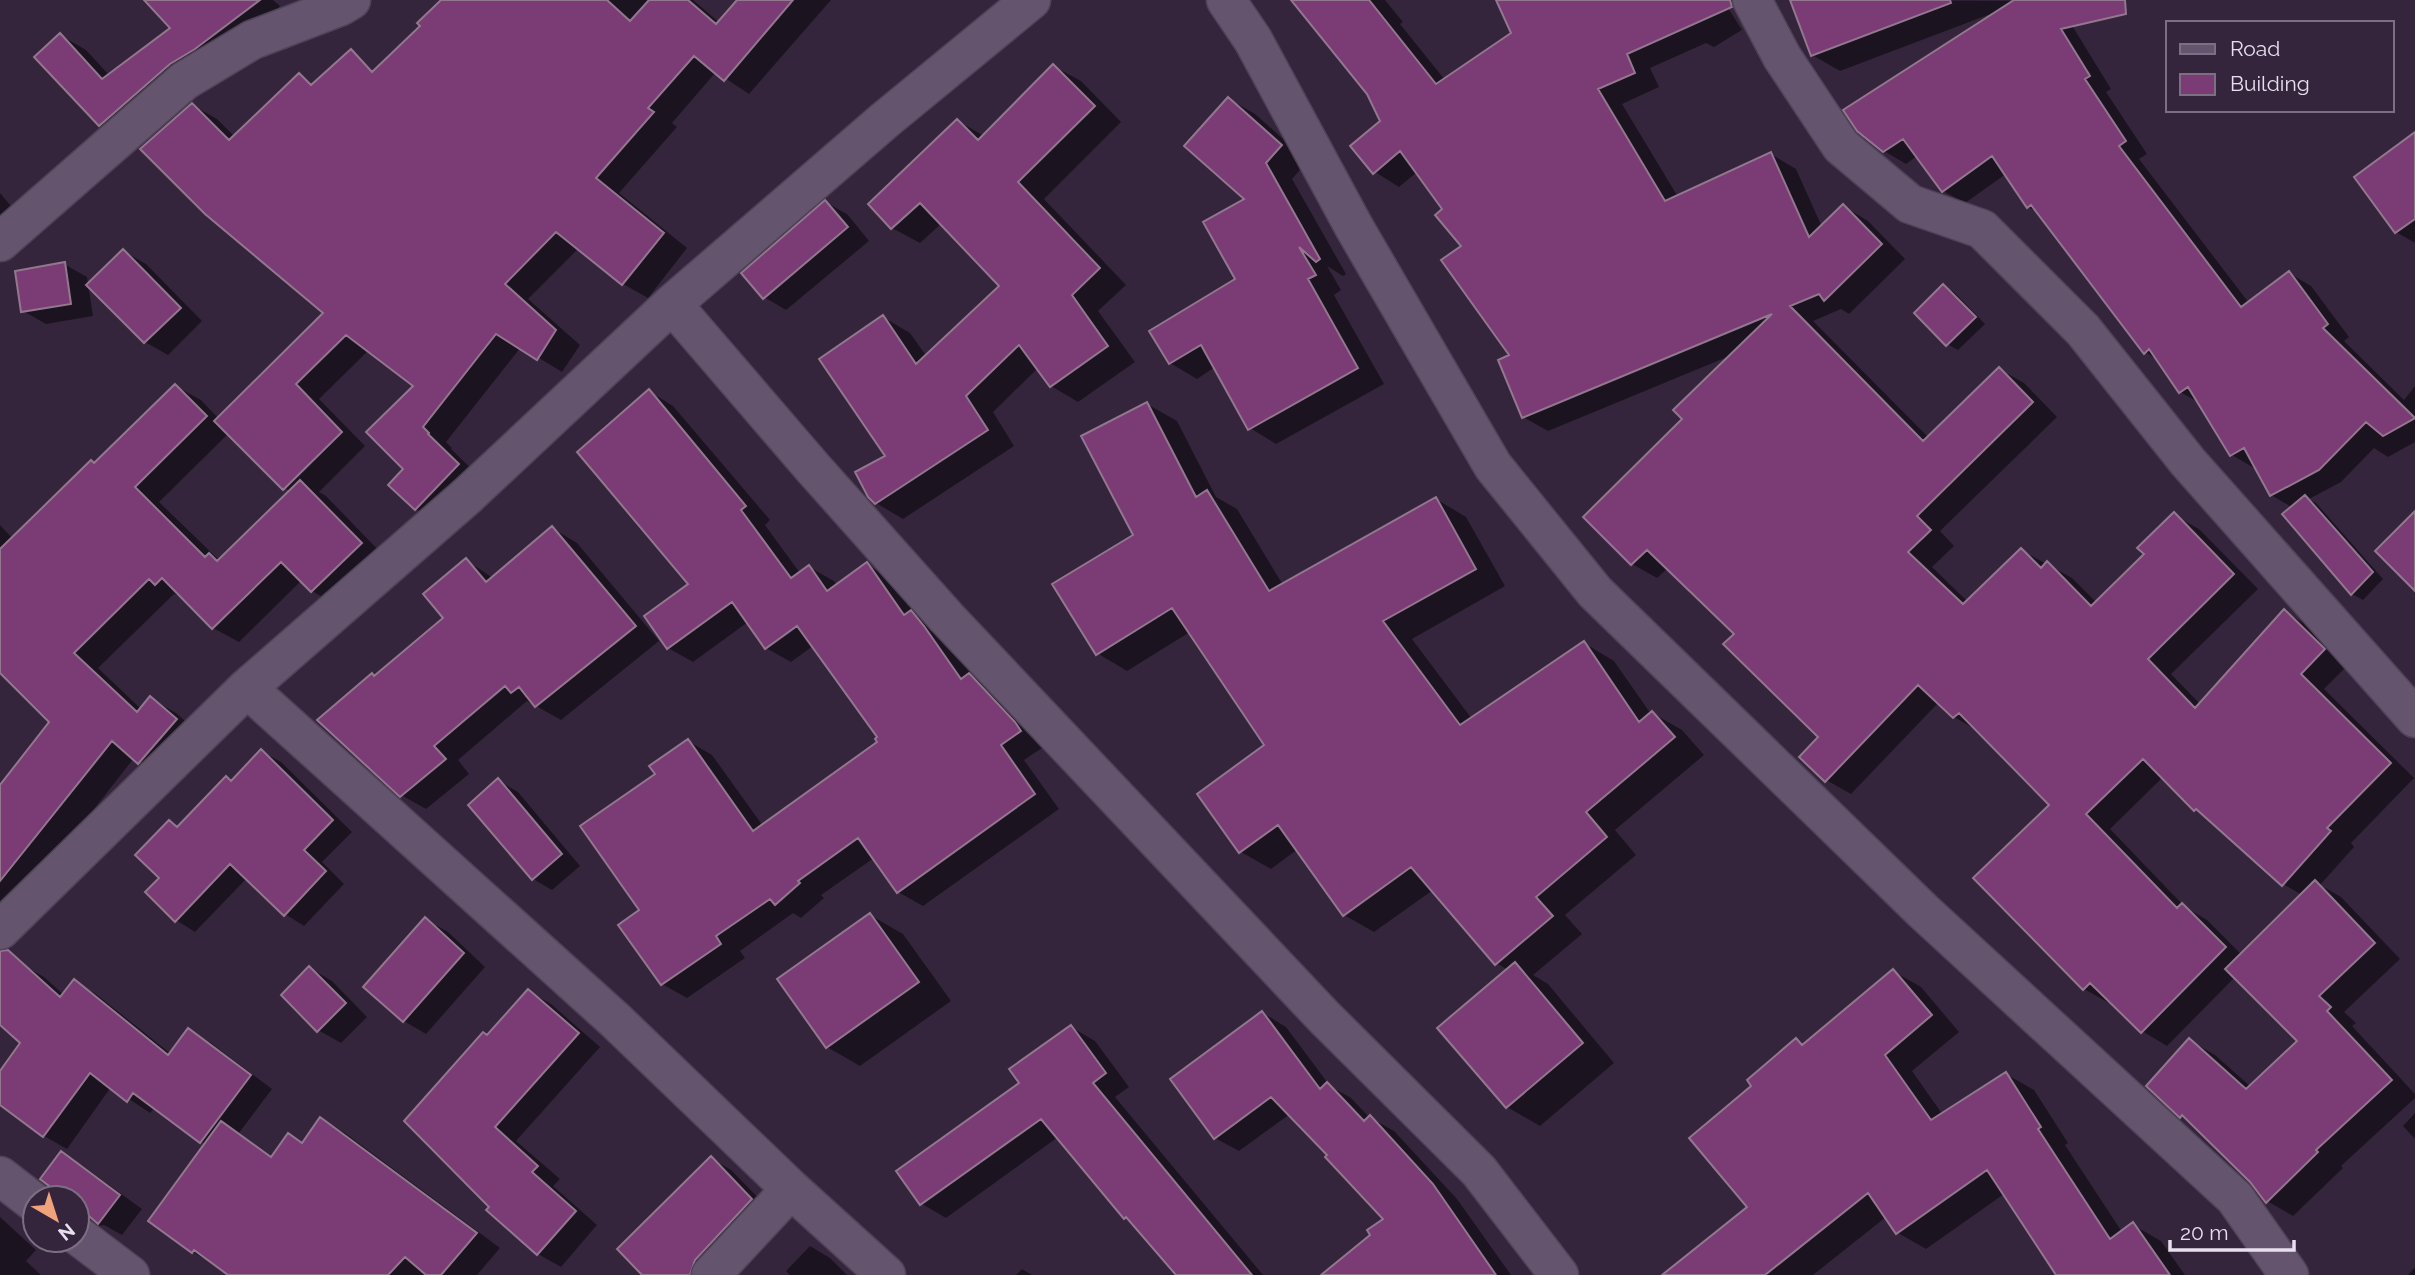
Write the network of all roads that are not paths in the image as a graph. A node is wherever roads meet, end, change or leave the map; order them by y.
1 (351, 0) edge
2 (1031, 0) edge
3 (1226, 0) edge
4 (1752, 0) edge
5 (0, 242) edge
6 (672, 304) junction
7 (247, 688) junction
8 (2415, 718) edge
9 (0, 930) edge
10 (0, 1176) edge
11 (791, 1189) junction
12 (21, 1192) edge
13 (91, 1246) edge
14 (130, 1275) edge
15 (711, 1275) edge
16 (886, 1275) edge
17 (1559, 1275) edge
18 (2289, 1275) edge

1 - 5 street
2 - 6 street
3 - 18 street
4 - 8 street
6 - 7 street
6 - 17 street
7 - 9 street
7 - 11 street
10 - 12 street
11 - 15 street
11 - 16 street
13 - 14 street

